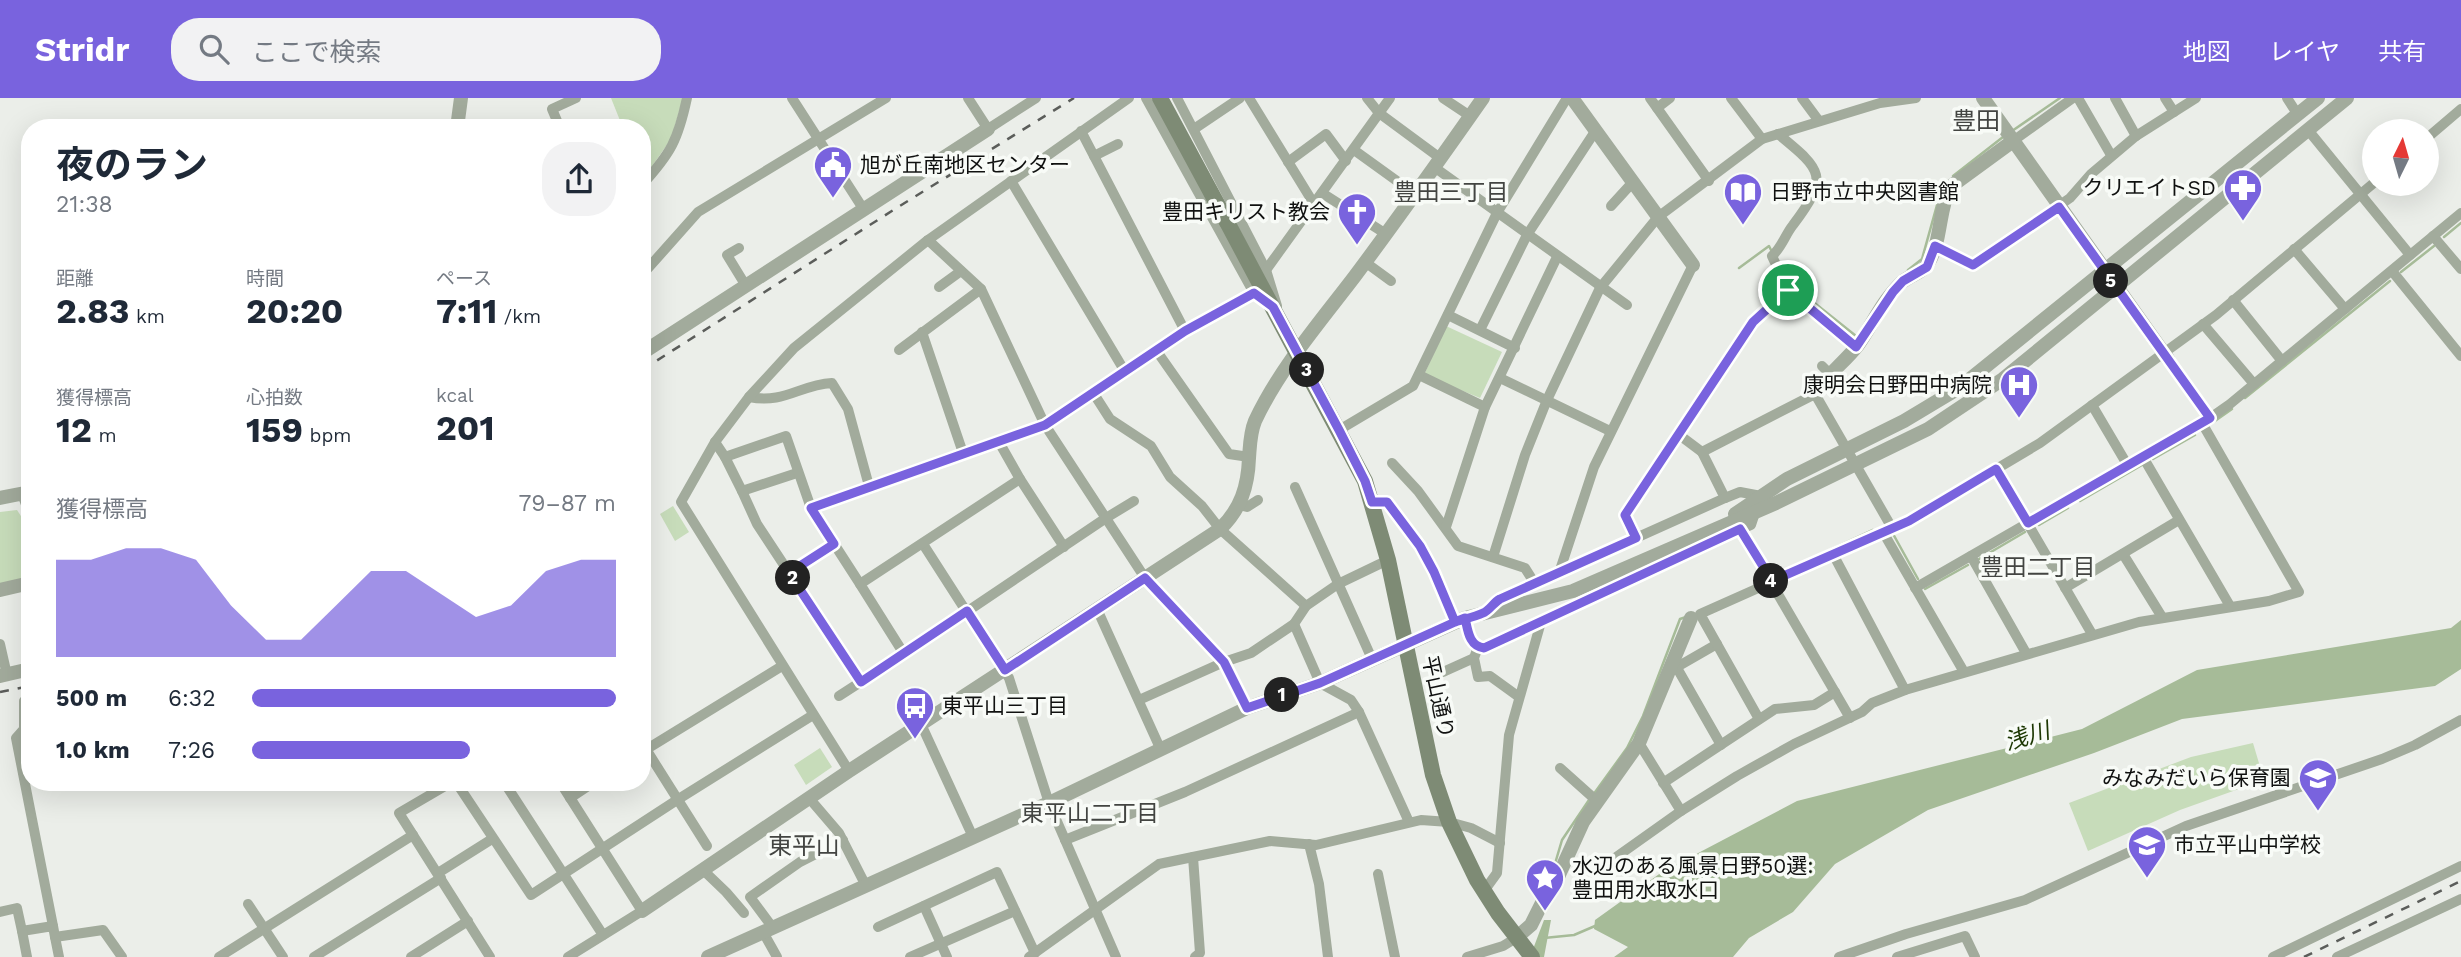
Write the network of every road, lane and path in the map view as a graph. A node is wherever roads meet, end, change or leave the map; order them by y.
1 (461, 98) edge
2 (576, 98) edge
3 (687, 98) edge
4 (792, 98) edge
5 (968, 98) edge
6 (1037, 98) edge
7 (1129, 98) edge
8 (1146, 98) edge
9 (1160, 98) edge
10 (1177, 98) edge
11 (1240, 98) edge
12 (1249, 98) edge
13 (1367, 98) edge
14 (1391, 98) edge
15 (1443, 98) edge
16 (1483, 98) edge
17 (1567, 98) edge
18 (1572, 98) edge
19 (1670, 98) edge
20 (1731, 98) edge
21 (1802, 98) edge
22 (1916, 98) edge
23 (1983, 98) edge
24 (2075, 98) edge
25 (2115, 98) edge
26 (2165, 98) edge
27 (2196, 98) edge
28 (2287, 98) edge
29 (2318, 98) edge
30 (2347, 98) edge
31 (878, 100) edge
32 (1878, 101) edge
33 (1654, 103) edge
34 (2461, 110) edge
35 (2174, 112) junction
36 (1379, 113) junction
37 (2298, 115) junction
38 (1470, 116) junction
39 (458, 119) edge
40 (556, 119) edge
41 (1819, 121) junction
42 (2440, 127) edge
43 (988, 129) junction
44 (1194, 129) junction
45 (1595, 130) junction
46 (2308, 130) junction
47 (1081, 131) junction
48 (1779, 134) junction
49 (2136, 136) junction
50 (1762, 139) junction
51 (2012, 140) junction
52 (818, 141) junction
53 (1118, 144) dead end
54 (1354, 150) junction
55 (2111, 155) junction
56 (1094, 156) junction
57 (1346, 161) junction
58 (1288, 162) junction
59 (1437, 163) junction
60 (651, 175) edge
61 (1011, 181) junction
62 (1709, 181) junction
63 (1633, 182) junction
64 (1223, 188) junction
65 (1322, 193) junction
66 (1415, 194) junction
67 (2360, 194) junction
68 (1203, 199) junction
69 (1314, 204) junction
70 (1611, 206) dead end
71 (2059, 207) junction
72 (864, 210) junction
73 (1497, 213) junction
74 (2461, 213) edge
75 (1658, 217) junction
76 (1386, 234) junction
77 (1527, 234) junction
78 (2433, 236) junction
79 (928, 240) junction
80 (1935, 246) junction
81 (738, 248) dead end
82 (2294, 249) junction
83 (2410, 255) junction
84 (1557, 257) junction
85 (1365, 262) junction
86 (651, 265) edge
87 (1693, 265) joint
88 (1266, 270) junction
89 (2461, 270) edge
90 (961, 271) junction
91 (2104, 271) junction
92 (2392, 271) junction
93 (1391, 281) dead end
94 (746, 286) junction
95 (939, 287) dead end
96 (2116, 287) junction
97 (1600, 288) junction
98 (981, 289) junction
99 (1788, 290) junction
100 (1254, 293) junction
101 (2233, 300) junction
102 (1627, 305) dead end
103 (1273, 307) junction
104 (2345, 309) junction
105 (1448, 314) junction
106 (1282, 323) junction
107 (2203, 324) junction
108 (1480, 330) junction
109 (1185, 331) junction
110 (922, 332) junction
111 (651, 345) edge
112 (1856, 347) junction
113 (1515, 348) junction
114 (899, 350) dead end
115 (1156, 350) junction
116 (1297, 351) junction
117 (2166, 356) junction
118 (2461, 356) edge
119 (2282, 361) junction
120 (1124, 370) junction
121 (1419, 375) junction
122 (1500, 378) junction
123 (2254, 384) junction
124 (1094, 394) junction
125 (1815, 394) junction
126 (749, 397) junction
127 (1547, 400) junction
128 (2092, 405) junction
129 (1485, 407) junction
130 (2206, 421) junction
131 (1045, 425) junction
132 (1339, 430) junction
133 (1610, 431) junction
134 (1678, 434) junction
135 (715, 442) junction
136 (999, 442) junction
137 (1847, 450) junction
138 (1702, 452) junction
139 (963, 453) junction
140 (725, 457) junction
141 (1249, 457) junction
142 (2144, 457) junction
143 (1392, 463) dead end
144 (1856, 466) junction
145 (2128, 466) junction
146 (1996, 469) junction
147 (797, 474) junction
148 (1020, 479) junction
149 (869, 486) junction
150 (1295, 487) dead end
151 (742, 491) junction
152 (21, 494) edge
153 (1761, 496) junction
154 (0, 498) edge
155 (1725, 498) junction
156 (1258, 500) dead end
157 (1134, 501) dead end
158 (1372, 502) junction
159 (1239, 505) junction
160 (811, 508) junction
161 (1755, 513) junction
162 (1106, 518) junction
163 (2179, 520) junction
164 (2028, 523) junction
165 (1446, 527) junction
166 (1220, 529) junction
167 (1740, 529) junction
168 (1888, 530) junction
169 (1708, 533) junction
170 (1636, 538) junction
171 (834, 544) junction
172 (923, 544) junction
173 (1064, 547) junction
174 (1833, 554) junction
175 (2123, 554) junction
176 (1971, 556) junction
177 (1493, 557) junction
178 (1388, 560) junction
179 (789, 573) junction
180 (1559, 573) junction
181 (1145, 578) junction
182 (1770, 579) junction
183 (860, 584) junction
184 (1338, 584) junction
185 (1535, 584) junction
186 (21, 585) edge
187 (1915, 588) junction
188 (2065, 588) junction
189 (0, 590) edge
190 (1306, 606) junction
191 (2230, 606) junction
192 (1097, 609) junction
193 (967, 611) junction
194 (1486, 612) junction
195 (1695, 616) junction
196 (2162, 617) junction
197 (1460, 620) junction
198 (1541, 622) junction
199 (1294, 624) junction
200 (2092, 634) junction
201 (0, 644) edge
202 (1404, 644) junction
203 (1717, 644) junction
204 (1476, 652) junction
205 (2026, 653) junction
206 (904, 654) junction
207 (1372, 659) junction
208 (1224, 662) junction
209 (1675, 664) junction
210 (782, 666) junction
211 (1005, 670) junction
212 (21, 671) edge
213 (1443, 672) dead end
214 (1964, 672) junction
215 (3, 675) edge
216 (861, 682) junction
217 (1320, 683) junction
218 (1905, 690) junction
219 (1835, 692) junction
220 (839, 695) dead end
221 (1519, 697) junction
222 (1139, 700) junction
223 (1247, 708) junction
224 (1359, 712) junction
225 (813, 715) junction
226 (1850, 718) junction
227 (1759, 719) junction
228 (2461, 721) edge
229 (921, 724) junction
230 (21, 732) edge
231 (1639, 743) junction
232 (1721, 744) junction
233 (651, 745) edge
234 (1160, 748) junction
235 (651, 760) edge
236 (21, 763) edge
237 (1560, 768) dead end
238 (849, 771) junction
239 (1663, 783) junction
240 (26, 791) edge
241 (438, 791) edge
242 (460, 791) edge
243 (510, 791) edge
244 (566, 791) edge
245 (580, 791) edge
246 (570, 797) junction
247 (809, 798) junction
248 (1594, 798) junction
249 (677, 800) junction
250 (1049, 803) junction
251 (1681, 811) junction
252 (1409, 822) junction
253 (1449, 822) junction
254 (413, 835) junction
255 (973, 837) junction
256 (492, 839) junction
257 (843, 840) junction
258 (1066, 840) junction
259 (1500, 843) junction
260 (1308, 844) junction
261 (707, 846) dead end
262 (602, 849) junction
263 (1193, 858) junction
264 (1612, 860) dead end
265 (2461, 866) edge
266 (703, 870) junction
267 (564, 874) junction
268 (1378, 874) dead end
269 (440, 875) junction
270 (866, 886) junction
271 (1484, 891) junction
272 (2461, 899) edge
273 (248, 904) dead end
274 (924, 905) junction
275 (1095, 908) junction
276 (642, 911) junction
277 (1015, 911) junction
278 (0, 912) edge
279 (744, 913) dead end
280 (468, 921) junction
281 (878, 927) dead end
282 (264, 928) junction
283 (768, 930) junction
284 (54, 931) junction
285 (22, 932) junction
286 (603, 936) junction
287 (941, 943) junction
288 (1524, 948) edge
289 (1032, 955) edge
290 (27, 957) edge
291 (60, 957) edge
292 (122, 957) edge
293 (219, 957) edge
294 (283, 957) edge
295 (314, 957) edge
296 (411, 957) edge
297 (490, 957) edge
298 (568, 957) edge
299 (708, 957) edge
300 (777, 957) edge
301 (910, 957) edge
302 (947, 957) edge
303 (1116, 957) edge
304 (1195, 957) edge
305 (1328, 957) edge
306 (1395, 957) edge
307 (1467, 957) edge
308 (1839, 957) edge
309 (1897, 957) edge
310 (1975, 957) edge
311 (2273, 957) edge
312 (2337, 957) edge

1 - 39 street
2 - 40 street
3 - 60 street
4 - 52 street
5 - 43 street
6 - 43 street
7 - 47 street
8 - 68 street
9 - 103 main road, 平山通り, bridge
10 - 44 street
11 - 44 street
12 - 58 street
13 - 36 street
14 - 36 street
15 - 38 street
16 - 38 street
17 - 73 street
18 - 45 street
19 - 33 street
20 - 50 street
21 - 41 street
22 - 32 street
23 - 51 street
24 - 51 street
24 - 55 street
25 - 49 street
26 - 35 street
27 - 35 street
28 - 37 street
29 - 37 street
30 - 46 street
31 - 52 street
32 - 41 street
33 - 62 street
34 - 42 street
35 - 49 street
36 - 54 street
36 - 59 street
37 - 91 street
38 - 59 street
41 - 48 street
43 - 72 street
44 - 64 street
45 - 63 street
45 - 77 street
46 - 67 street
46 - 96 street
47 - 56 street
47 - 61 street
48 - 50 street
48 - 99 street
49 - 55 street
50 - 62 street
51 - 71 street
51 - 80 street
52 - 72 street
52 - 86 street
53 - 56 street
54 - 57 street
54 - 66 street
55 - 71 street
56 - 109 street
57 - 58 street
57 - 65 street
58 - 69 street
59 - 66 street
59 - 73 street
61 - 79 street
61 - 120 street
62 - 75 street
63 - 70 street
63 - 75 street
64 - 68 street
64 - 88 street
65 - 69 street
65 - 76 street
66 - 76 street
67 - 82 street
67 - 83 street
68 - 100 street
69 - 88 street
71 - 80 street
71 - 91 street
72 - 94 street
73 - 77 street
73 - 105 street
74 - 78 street
75 - 87 street
75 - 97 street
76 - 85 street
77 - 84 street
77 - 108 street
78 - 83 street
78 - 89 street
79 - 90 street
79 - 126 street
80 - 112 street
81 - 94 street
82 - 101 street
82 - 104 street
83 - 92 street
84 - 97 street
84 - 113 street
85 - 93 street
85 - 116 street
87 - 133 street
88 - 106 street
90 - 95 street
90 - 98 street
91 - 96 street
91 - 137 street
92 - 104 street
92 - 118 street
94 - 111 street
96 - 117 street
96 - 144 street
97 - 102 street
97 - 127 street
98 - 110 street
98 - 131 street
99 - 112 street
99 - 134 street
100 - 103 street
100 - 109 street
101 - 107 street
101 - 119 street
103 - 106 main road, 平山通り
104 - 119 street
105 - 108 street
105 - 121 street
106 - 116 main road, 平山通り
107 - 117 street
107 - 123 street
108 - 113 street
109 - 115 street
110 - 114 street
110 - 139 street
112 - 125 street
113 - 122 street
115 - 120 street
115 - 141 street
116 - 132 main road, 平山通り
116 - 141 street
117 - 128 street
117 - 130 street
119 - 123 street
120 - 124 street
121 - 129 street
121 - 132 street
122 - 127 street
122 - 129 street
123 - 130 street
124 - 131 street
124 - 166 street
125 - 137 street
125 - 138 street
126 - 135 street
126 - 149 street
127 - 133 street
127 - 177 street
128 - 145 street
128 - 146 street
129 - 165 street
130 - 142 street
130 - 191 street
131 - 136 street
131 - 162 street
132 - 158 main road, 平山通り
133 - 180 street
134 - 138 street
134 - 170 street
135 - 140 street
135 - 210 street
136 - 139 street
136 - 148 street
137 - 144 street
137 - 153 street
138 - 155 street
139 - 149 street
140 - 147 street
140 - 151 street
141 - 159 street
142 - 145 street
142 - 163 street
143 - 165 street
144 - 161 street
144 - 168 street
145 - 164 street
146 - 164 street
146 - 168 street
147 - 151 street
147 - 160 street
148 - 172 street
148 - 173 street
149 - 160 street
150 - 184 street
151 - 179 street
152 - 154 street
153 - 155 street
153 - 169 street
155 - 170 street
156 - 159 street
157 - 162 street
158 - 178 main road, 平山通り
158 - 197 street
159 - 166 street
160 - 171 street
161 - 167 street
161 - 169 street
162 - 173 street
162 - 181 street
163 - 175 street
163 - 191 street
164 - 176 street
164 - 188 street
165 - 177 street
166 - 181 street
166 - 190 street
167 - 182 street
167 - 198 street
168 - 174 street
168 - 187 street
169 - 194 street
170 - 180 street
171 - 179 street
171 - 183 street
172 - 183 street
172 - 193 street
173 - 193 street
174 - 182 street
174 - 218 street
175 - 188 street
175 - 196 street
176 - 187 street
176 - 205 street
177 - 185 street
178 - 184 street
178 - 202 main road, 平山通り
179 - 216 street
180 - 185 street
181 - 192 street
181 - 208 street
182 - 195 street
182 - 219 street
183 - 206 street
184 - 190 street
184 - 207 street
185 - 194 street
186 - 189 street
187 - 214 street
188 - 200 street
190 - 199 street
191 - 196 street
192 - 211 street
192 - 222 street
193 - 206 street
193 - 211 street
194 - 197 street
195 - 203 street
195 - 209 street
196 - 200 street
197 - 202 street
197 - 204 street
198 - 204 street
198 - 221 street
199 - 208 street
199 - 217 street
200 - 205 street
201 - 215 street
202 - 207 street
202 - 253 main road, 平山通り
203 - 209 street
203 - 227 street
204 - 213 street
204 - 221 street
205 - 214 street
206 - 216 street
207 - 217 street
208 - 222 street
208 - 223 street
209 - 231 street
209 - 232 street
210 - 225 street
210 - 233 street
211 - 229 street
211 - 250 street
212 - 215 street
214 - 218 street
216 - 220 street
217 - 223 street
217 - 224 street
218 - 226 street
219 - 226 street
219 - 227 street
221 - 259 street
222 - 234 street
223 - 234 street
224 - 252 street
224 - 258 street
225 - 238 street
225 - 249 street
226 - 251 street
227 - 232 street
228 - 308 street
229 - 238 street
229 - 255 street
230 - 236 street
231 - 239 street
231 - 248 street
232 - 239 street
234 - 250 street
235 - 249 street
237 - 248 street
238 - 247 street
239 - 251 street
240 - 284 street
241 - 254 street
242 - 256 street
243 - 267 street
244 - 246 street
245 - 246 street
246 - 262 street
247 - 257 street
247 - 266 street
248 - 288 street
249 - 261 street
249 - 262 street
250 - 255 street
250 - 258 street
251 - 264 street
252 - 253 street
252 - 260 street
253 - 259 street
253 - 271 main road, 平山通り
254 - 269 street
254 - 282 street
255 - 270 street
256 - 267 street
256 - 269 street
257 - 270 street
257 - 283 street
258 - 275 street
259 - 271 street
260 - 263 street
260 - 305 street
262 - 267 street
262 - 276 street
263 - 275 street
263 - 304 street
265 - 311 street
266 - 276 street
266 - 279 street
267 - 286 street
268 - 306 street
269 - 280 street
269 - 295 street
270 - 283 street
271 - 288 main road, 平山通り
272 - 312 street
273 - 282 street
274 - 277 street
274 - 281 street
274 - 287 street
275 - 289 street
275 - 303 street
276 - 286 street
277 - 287 street
277 - 289 street
278 - 285 street
280 - 296 street
280 - 297 street
282 - 293 street
282 - 294 street
283 - 299 street
283 - 300 street
284 - 285 street
284 - 291 street
284 - 292 street
285 - 290 street
286 - 298 street
287 - 301 street
287 - 302 street
288 - 307 street
309 - 310 street

